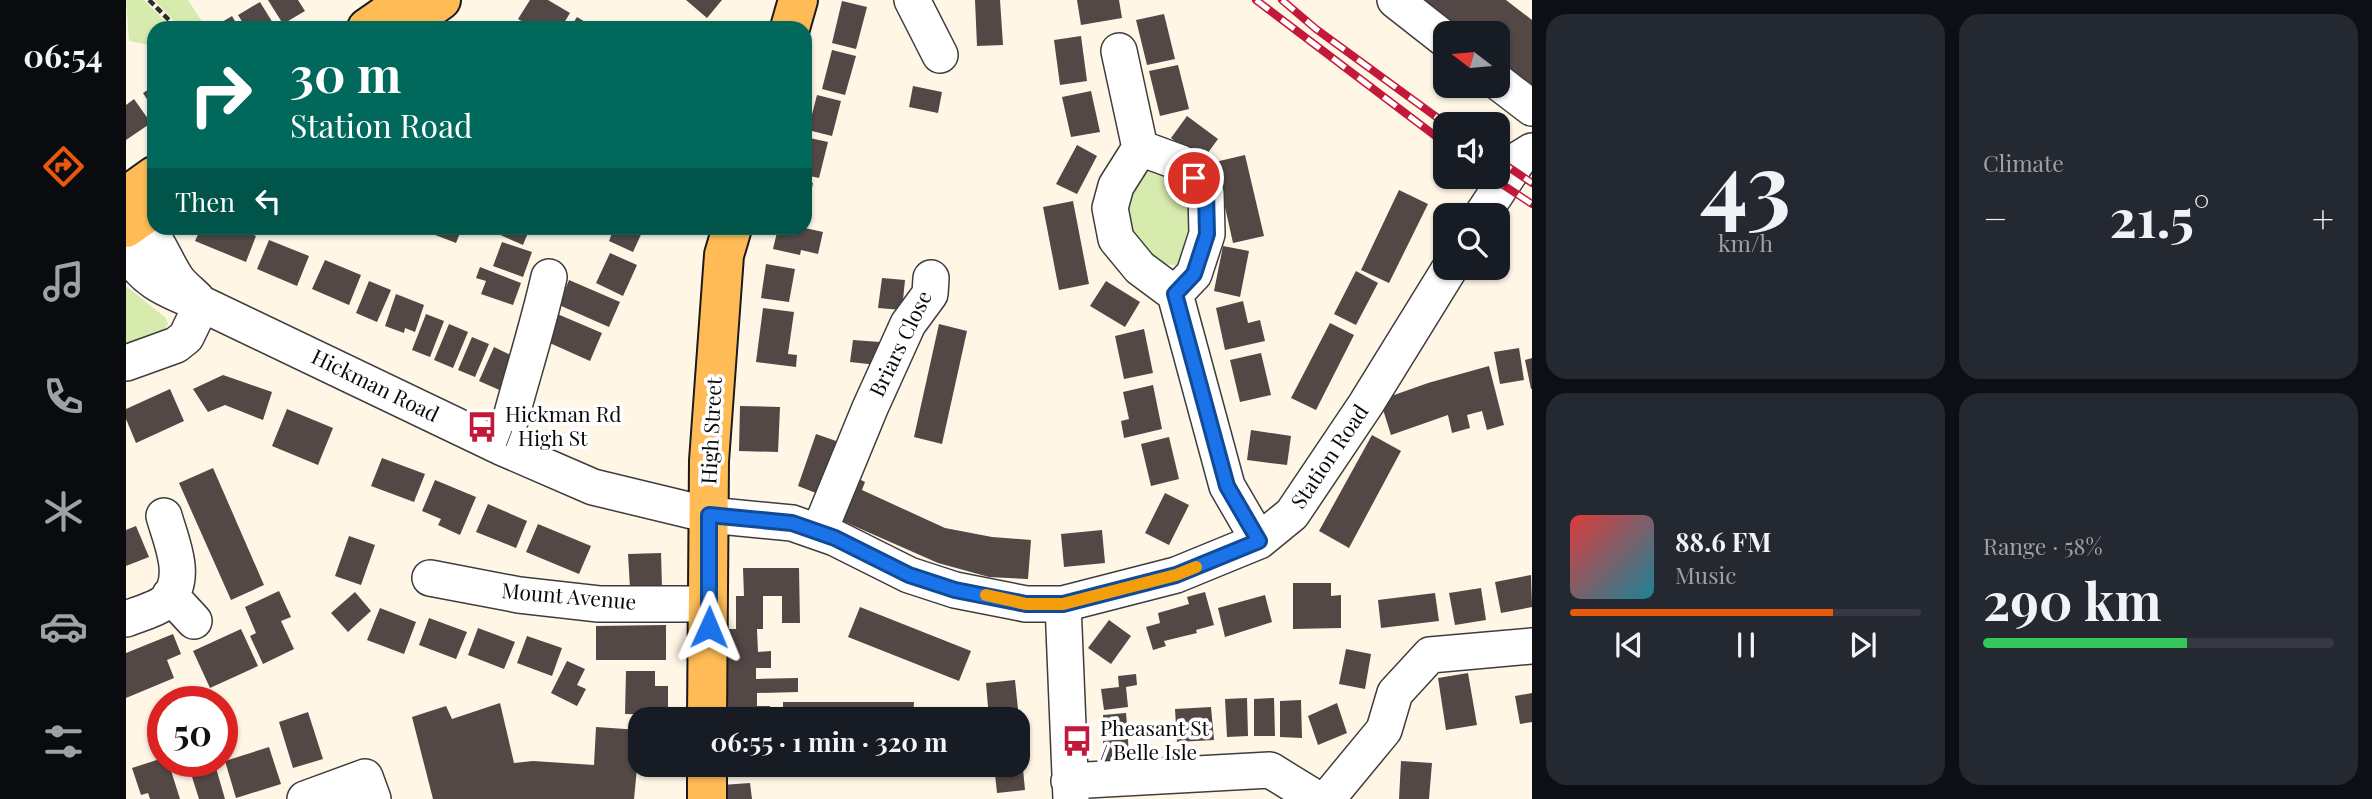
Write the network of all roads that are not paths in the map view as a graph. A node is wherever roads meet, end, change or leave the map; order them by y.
1 (407, 0) edge
2 (441, 0) edge
3 (798, 0) edge
4 (912, 0) edge
5 (1395, 0) edge
6 (377, 21) edge
7 (412, 21) edge
8 (792, 21) edge
9 (1433, 30) edge
10 (1119, 51) dead end
11 (940, 55) dead end
12 (1510, 91) edge
13 (1532, 108) edge
14 (1140, 148) junction
15 (1532, 151) edge
16 (1490, 203) edge
17 (139, 224) edge
18 (730, 235) edge
19 (549, 278) dead end
20 (931, 278) dead end
21 (1443, 280) edge
22 (1175, 294) junction
23 (202, 304) junction
24 (126, 363) edge
25 (503, 448) junction
26 (709, 515) junction
27 (164, 516) dead end
28 (819, 532) junction
29 (1259, 541) junction
30 (430, 578) dead end
31 (170, 595) junction
32 (709, 604) junction
33 (1063, 604) junction
34 (126, 619) edge
35 (194, 621) dead end
36 (1532, 646) edge
37 (708, 707) edge
38 (707, 777) edge
39 (1070, 790) edge
40 (305, 799) edge
41 (373, 799) edge
42 (707, 799) edge
43 (1317, 799) edge
44 (1327, 799) edge

1 - 6 main road
2 - 7 main road
3 - 8 main road
4 - 11 street
5 - 9 street
10 - 14 street
12 - 13 street
14 - 22 street
14 - 22 street
15 - 16 street
17 - 23 street, Hickman Road
18 - 26 main road, High Street
19 - 25 street
20 - 28 street, Briars Close
21 - 29 street, Station Road
22 - 29 street
23 - 24 street
23 - 25 street, Hickman Road
25 - 26 street, Hickman Road
26 - 28 street, Station Road
26 - 32 main road, High Street
27 - 31 street
28 - 33 street, Station Road
29 - 33 street, Station Road
30 - 32 street, Mount Avenue
31 - 34 street
31 - 35 street
32 - 37 main road, High Street
33 - 39 street
36 - 44 street
38 - 42 main road
39 - 43 street
40 - 41 street

